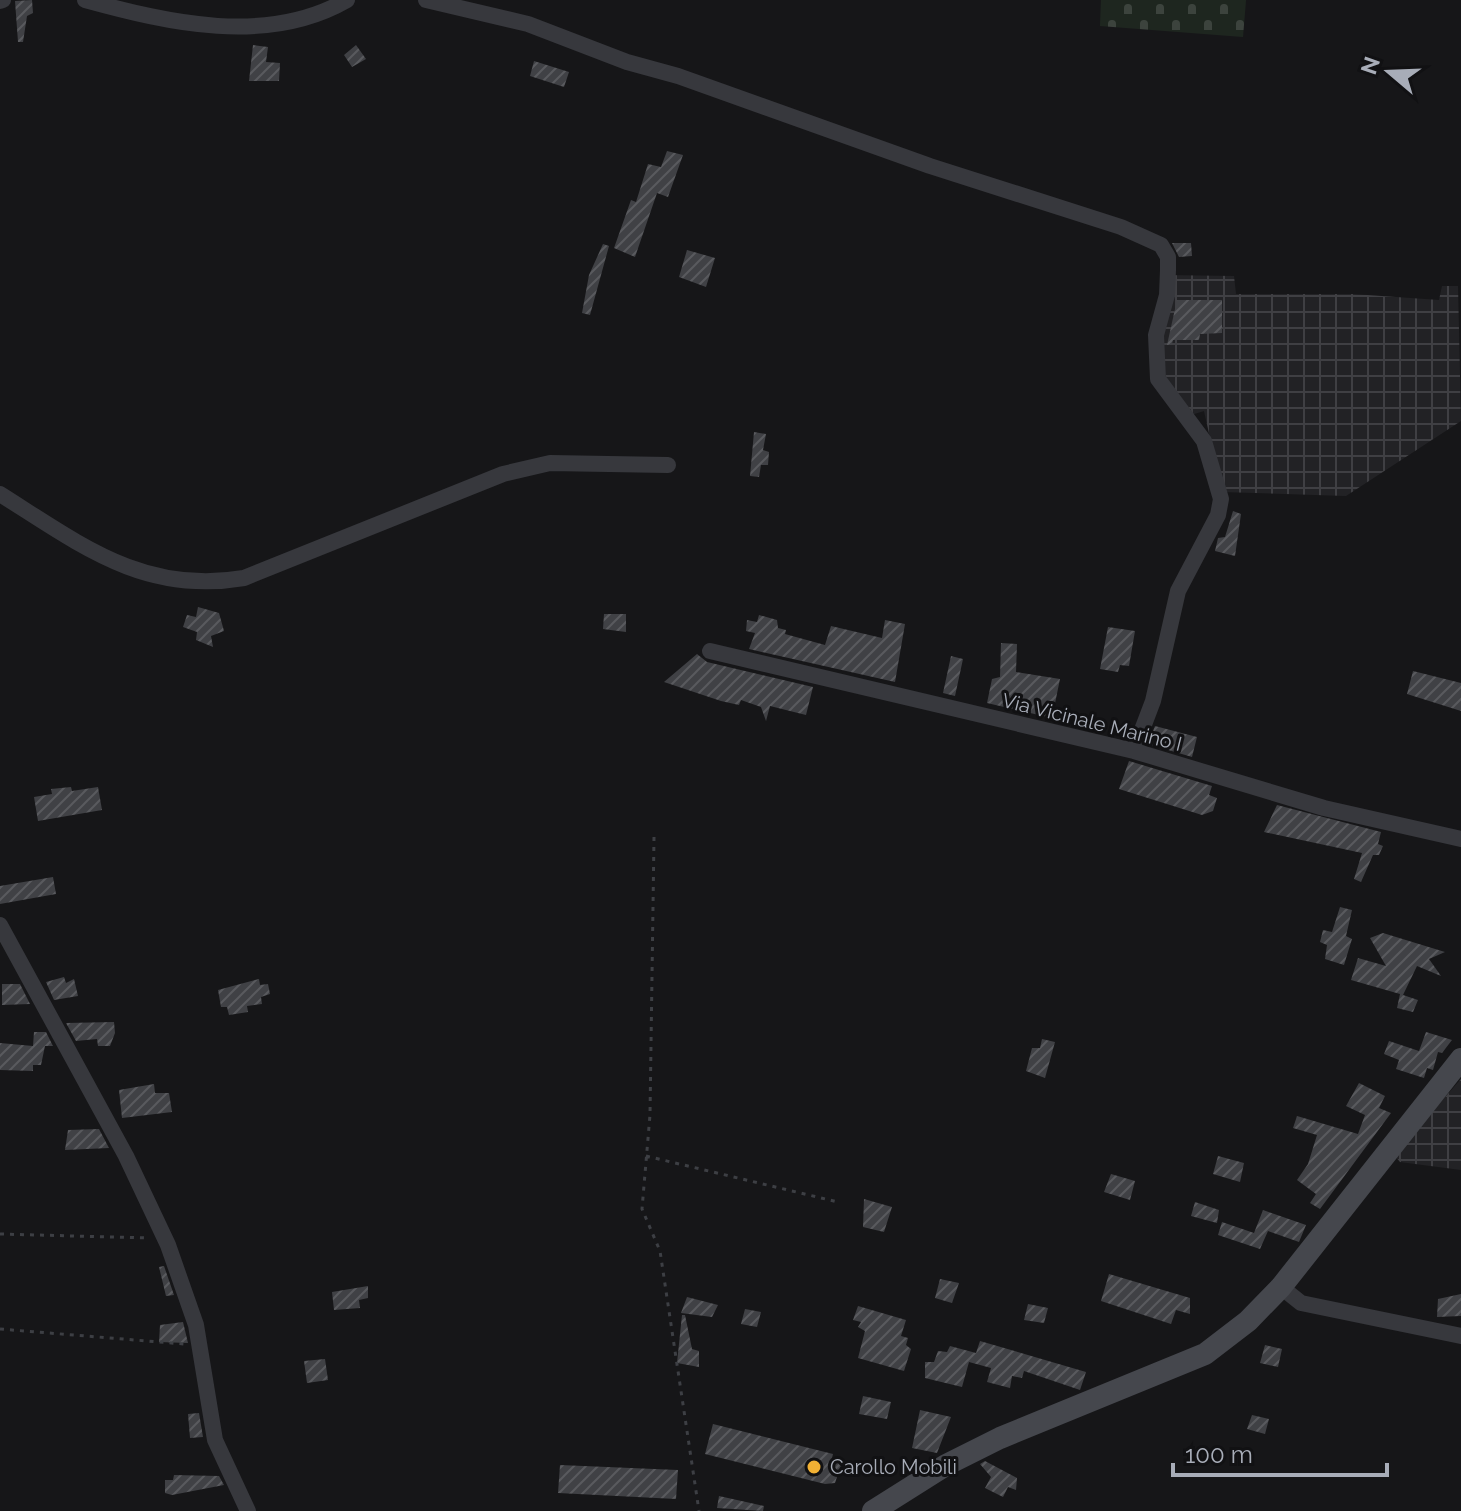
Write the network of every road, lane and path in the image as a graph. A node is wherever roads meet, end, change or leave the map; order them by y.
1 (85, 0) edge
2 (347, 0) edge
3 (426, 0) edge
4 (668, 465) dead end
5 (0, 494) edge
6 (710, 651) dead end
7 (1134, 751) junction
8 (654, 837) dead end
9 (1461, 839) edge
10 (0, 925) edge
11 (1461, 1059) edge
12 (646, 1156) junction
13 (838, 1202) dead end
14 (0, 1234) edge
15 (165, 1238) junction
16 (1281, 1287) junction
17 (0, 1329) edge
18 (1461, 1336) edge
19 (200, 1345) junction
20 (248, 1511) edge
21 (699, 1511) edge
22 (873, 1511) edge

1 - 2 street
3 - 7 street
4 - 5 street
6 - 7 street, Via Vicinale Marino I
7 - 9 street, Via Vicinale Marino I
8 - 12 path
10 - 15 street
11 - 16 main road
12 - 13 path
12 - 21 path
14 - 15 path
15 - 19 street
16 - 18 street
16 - 22 main road
17 - 19 path
19 - 20 street

